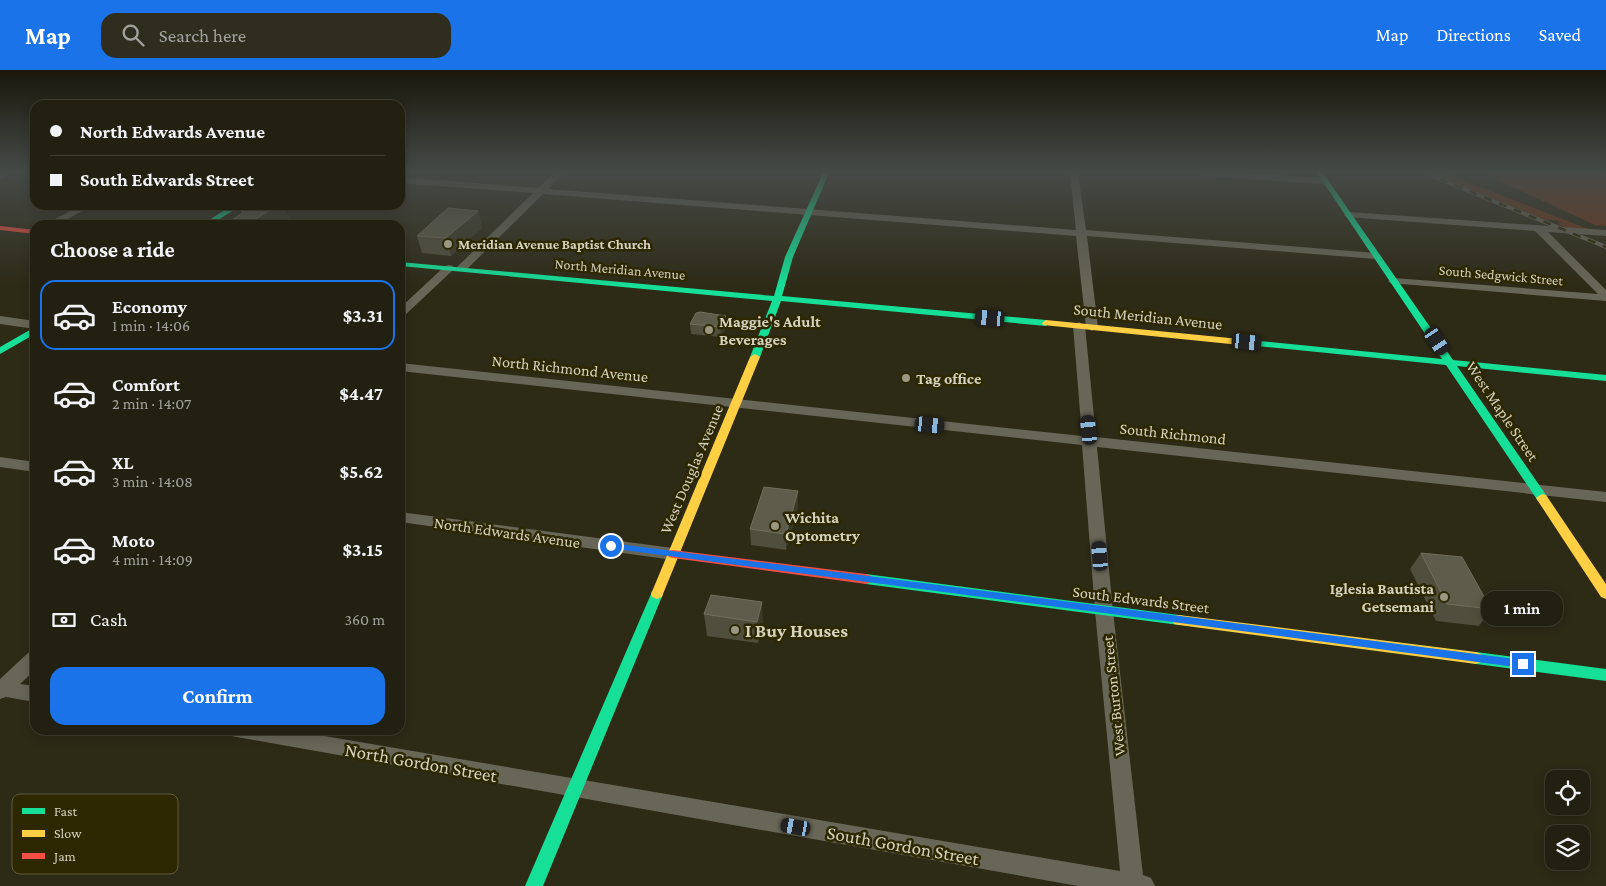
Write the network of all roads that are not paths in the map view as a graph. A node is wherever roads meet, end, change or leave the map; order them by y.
1 (76, 211) edge
2 (228, 211) edge
3 (521, 211) edge
4 (797, 211) edge
5 (1079, 211) edge
6 (1345, 211) edge
7 (809, 212) junction
8 (1348, 215) junction
9 (60, 220) edge
10 (213, 220) edge
11 (0, 228) edge
12 (1538, 228) junction
13 (30, 231) edge
14 (1082, 233) junction
15 (1606, 233) edge
16 (1376, 256) junction
17 (405, 264) edge
18 (449, 268) junction
19 (461, 270) junction
20 (1394, 281) junction
21 (1606, 297) edge
22 (776, 299) junction
23 (405, 309) edge
24 (0, 320) edge
25 (30, 324) edge
26 (1086, 326) junction
27 (30, 333) edge
28 (0, 351) edge
29 (1451, 362) junction
30 (405, 368) edge
31 (1606, 378) edge
32 (736, 404) junction
33 (1090, 442) junction
34 (0, 462) edge
35 (30, 466) edge
36 (1536, 490) junction
37 (1606, 497) edge
38 (405, 518) edge
39 (673, 554) junction
40 (1606, 594) edge
41 (1104, 611) junction
42 (30, 663) edge
43 (1606, 675) edge
44 (1, 689) edge
45 (30, 693) edge
46 (266, 735) edge
47 (574, 789) junction
48 (1136, 885) edge
49 (534, 886) edge

1 - 9 street
2 - 10 main road
3 - 19 street
4 - 7 street
5 - 14 street, West Burton Street
6 - 8 main road, West Maple Street
7 - 14 street
7 - 22 main road, West Douglas Avenue
8 - 12 street
8 - 16 main road, West Maple Street
11 - 13 main road
12 - 15 street
12 - 21 street
14 - 16 street
14 - 26 street, West Burton Street
16 - 20 main road, West Maple Street
17 - 18 main road, North Meridian Avenue
18 - 19 main road, North Meridian Avenue
18 - 23 street
19 - 22 main road, North Meridian Avenue
20 - 21 street, South Sedgwick Street
20 - 29 main road, West Maple Street
22 - 26 main road, South Meridian Avenue
22 - 32 main road, West Douglas Avenue
24 - 25 street
26 - 29 main road, South Meridian Avenue
26 - 33 street, West Burton Street
27 - 28 main road
29 - 31 main road, South Meridian Avenue
29 - 36 main road, West Maple Street
30 - 32 street, North Richmond Avenue
32 - 33 street, South Richmond
32 - 39 main road, West Douglas Avenue
33 - 36 street, South Richmond
33 - 41 street, West Burton Street
34 - 35 street
36 - 37 street, South Richmond
36 - 40 main road, West Maple Street
38 - 39 street, North Edwards Avenue
39 - 41 main road, South Edwards Street
39 - 47 main road, West Douglas Avenue
41 - 43 main road, South Edwards Street
41 - 48 street, West Burton Street
42 - 44 street
44 - 45 street
46 - 47 street, North Gordon Street
47 - 48 street, South Gordon Street
47 - 49 main road, West Douglas Avenue

